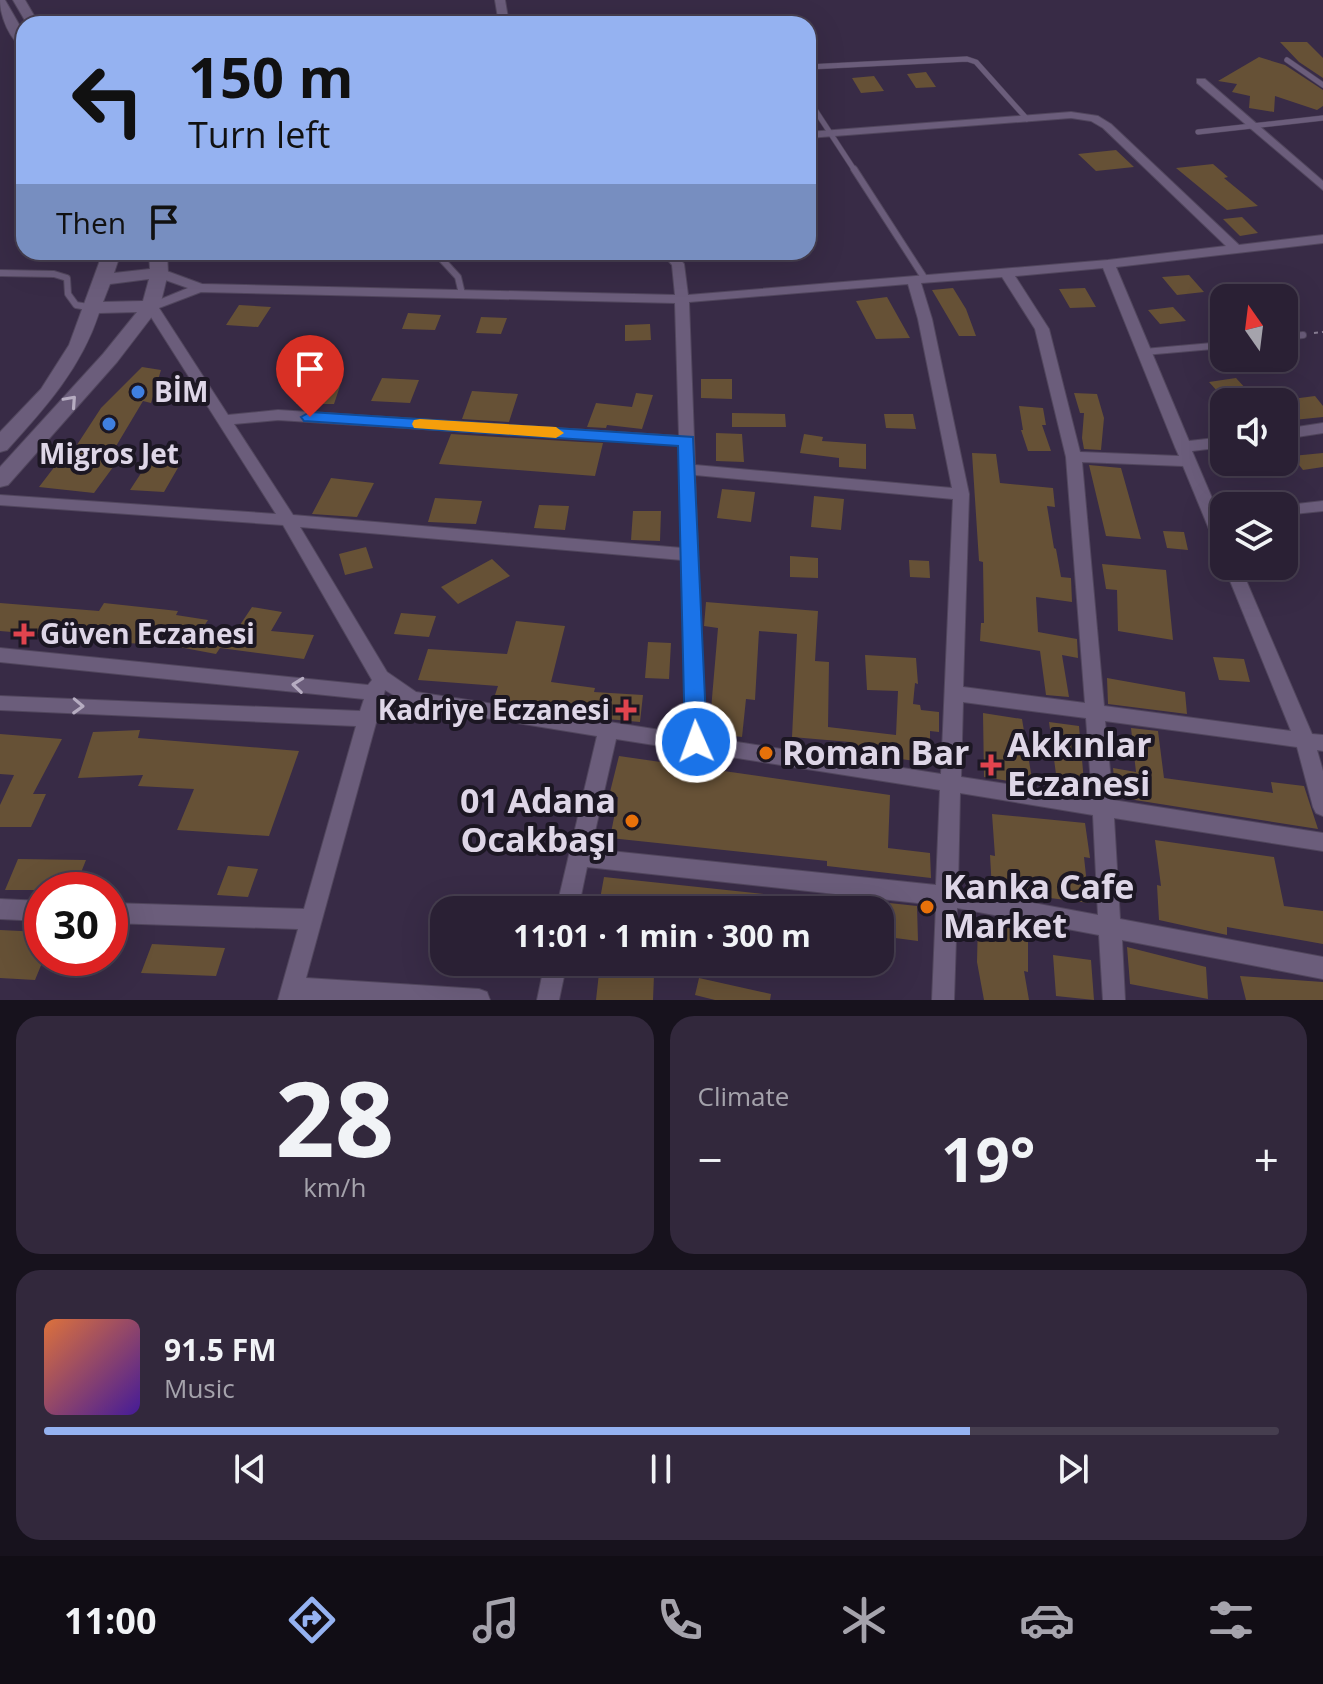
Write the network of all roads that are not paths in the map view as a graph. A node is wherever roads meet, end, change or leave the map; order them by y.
1 (0, 2) edge
2 (16, 30) edge
3 (1287, 60) dead end
4 (816, 67) edge
5 (1201, 81) dead end
6 (1323, 85) edge
7 (816, 111) edge
8 (1323, 118) edge
9 (1027, 119) junction
10 (1251, 126) junction
11 (1198, 132) dead end
12 (830, 133) junction
13 (816, 134) edge
14 (1323, 187) edge
15 (1323, 239) edge
16 (1235, 248) junction
17 (109, 260) edge
18 (158, 260) edge
19 (442, 260) edge
20 (674, 260) edge
21 (1108, 264) junction
22 (1006, 272) junction
23 (0, 273) edge
24 (159, 273) junction
25 (103, 279) junction
26 (919, 280) junction
27 (200, 288) junction
28 (462, 294) junction
29 (682, 299) junction
30 (151, 306) junction
31 (94, 308) junction
32 (1303, 335) dead end
33 (1298, 336) edge
34 (1210, 346) edge
35 (1144, 352) junction
36 (226, 420) junction
37 (1323, 428) edge
38 (1298, 432) edge
39 (686, 441) junction
40 (0, 445) edge
41 (1210, 446) edge
42 (1186, 454) junction
43 (1074, 457) junction
44 (687, 469) junction
45 (0, 480) edge
46 (961, 494) junction
47 (0, 500) edge
48 (1210, 501) edge
49 (1323, 506) edge
50 (1298, 509) edge
51 (288, 520) junction
52 (690, 555) junction
53 (1239, 580) edge
54 (0, 655) edge
55 (378, 685) junction
56 (954, 693) junction
57 (0, 703) edge
58 (1095, 714) junction
59 (368, 719) junction
60 (608, 731) junction
61 (696, 742) junction
62 (1314, 742) edge
63 (951, 783) junction
64 (1103, 807) junction
65 (1323, 807) edge
66 (1323, 842) edge
67 (578, 857) junction
68 (570, 896) edge
69 (946, 896) junction
70 (0, 909) edge
71 (24, 910) edge
72 (128, 914) edge
73 (312, 919) junction
74 (1109, 927) junction
75 (1323, 968) edge
76 (553, 976) edge
77 (291, 994) edge
78 (479, 1000) edge
79 (548, 1000) edge
80 (943, 1000) edge
81 (1114, 1000) edge

1 - 2 main road
3 - 6 lane
4 - 9 lane
5 - 10 street
7 - 12 lane
8 - 10 lane
9 - 12 street
9 - 16 street
10 - 11 lane
10 - 14 street
12 - 13 street
12 - 26 lane
15 - 16 street
16 - 21 street
17 - 25 main road
18 - 24 main road
19 - 28 lane
20 - 29 street
21 - 22 street
21 - 35 street
22 - 26 street
22 - 43 street
23 - 31 lane
24 - 25 main road
24 - 27 street
24 - 30 main road
25 - 31 main road
26 - 29 street
26 - 46 street
27 - 28 street
27 - 30 street
28 - 29 street
29 - 39 street
30 - 31 main road
30 - 36 street
45 -> 30 main road
31 - 40 main road
32 - 33 lane
34 - 35 lane
35 - 42 street
36 - 39 street
36 - 51 street
37 - 38 street
39 - 44 street
41 - 42 street
42 - 43 street
42 - 48 street
43 - 58 street
44 - 46 street
44 - 52 street
46 - 56 street
47 - 51 street
49 - 50 street
51 - 52 street
51 - 55 street
52 - 61 street
53 - 62 street
55 -> 54 street
55 - 59 street
55 - 60 street
56 - 58 street
56 - 63 street
57 -> 59 street
58 - 62 street
58 - 64 street
59 - 73 street
60 - 61 street
60 - 67 street
61 - 63 street
62 - 65 street
63 - 64 street
63 - 69 street
64 - 66 street
64 - 74 street
67 - 68 street
67 - 69 street
69 - 74 street
69 - 80 street
70 - 71 street
72 - 73 street
73 - 77 street
74 - 75 street
74 - 81 street
76 - 79 street
77 - 78 street

